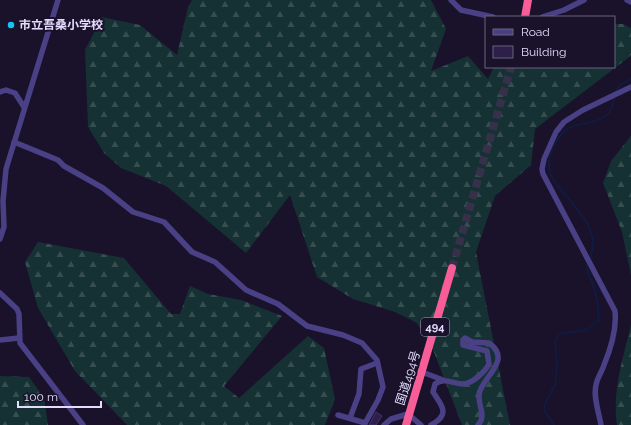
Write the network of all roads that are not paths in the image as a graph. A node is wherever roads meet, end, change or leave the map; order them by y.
1 (58, 0) edge
2 (451, 0) edge
3 (528, 0) edge
4 (584, 0) edge
5 (628, 0) edge
6 (631, 2) edge
7 (488, 16) edge
8 (525, 16) edge
9 (545, 16) edge
10 (631, 87) edge
11 (0, 92) edge
12 (24, 107) junction
13 (14, 142) junction
14 (6, 169) junction
15 (0, 186) edge
16 (0, 239) edge
17 (452, 268) tunnel mouth
18 (0, 293) edge
19 (19, 338) junction
20 (0, 340) edge
21 (377, 363) junction
22 (422, 372) junction
23 (444, 380) junction
24 (338, 415) dead end
25 (350, 418) junction
26 (406, 423) edge
27 (365, 424) edge
28 (83, 425) edge
29 (384, 425) edge
30 (421, 425) edge
31 (431, 425) edge
32 (478, 425) edge
33 (601, 425) edge

1 - 12 street
2 - 7 street
3 - 8 highway
4 - 9 street
5 - 6 street
10 - 33 street
11 - 12 street
12 - 13 street
13 - 14 street
13 - 21 street
14 - 15 street
14 - 16 street
17 - 22 highway, 国道494号 / 494
18 - 19 street
19 - 20 street
19 - 28 street
21 - 25 street
21 - 27 street
22 - 23 street
22 - 26 highway, 国道494号 / 494
23 - 31 street
23 - 32 street
24 - 25 street
25 - 27 street
29 - 30 street

